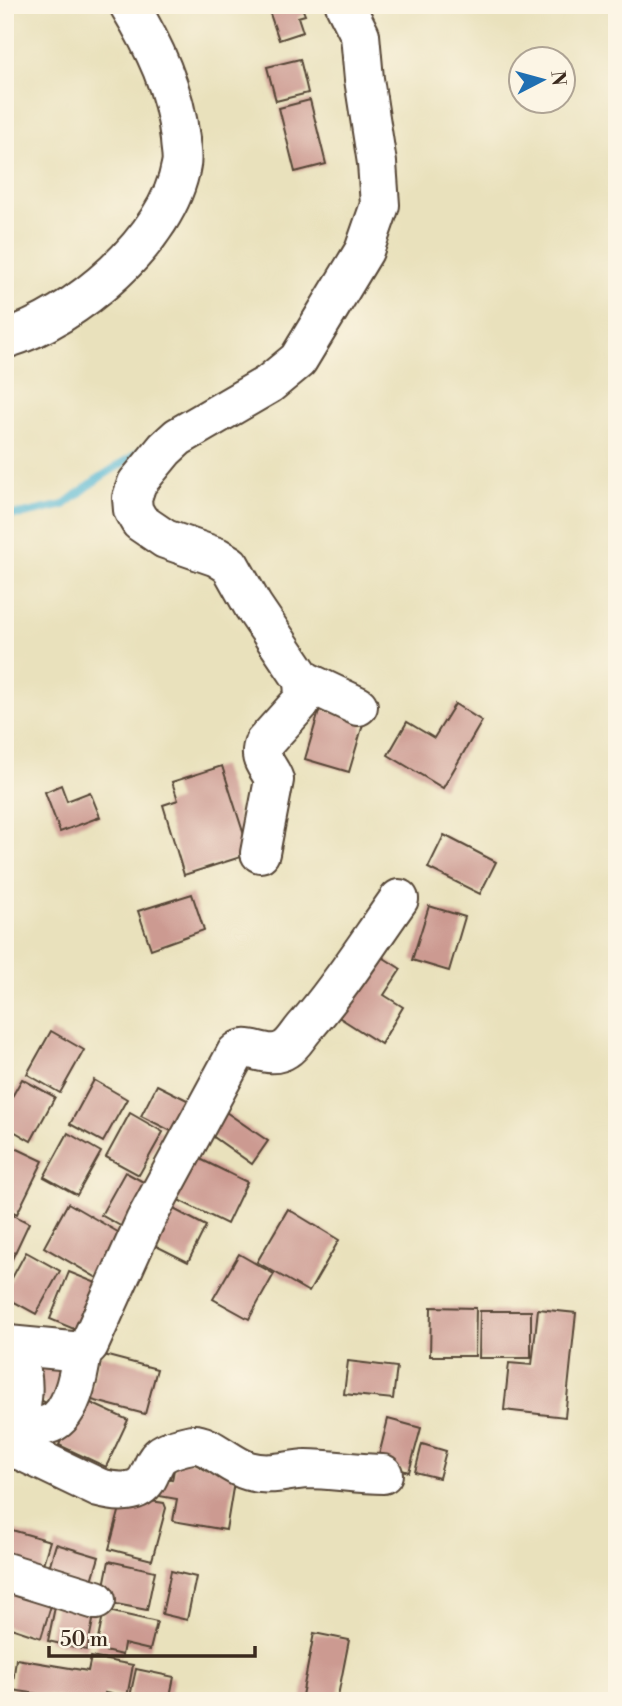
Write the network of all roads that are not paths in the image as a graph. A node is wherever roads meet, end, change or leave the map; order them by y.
1 (129, 5) edge
2 (345, 5) edge
3 (5, 339) edge
4 (303, 680) junction
5 (358, 706) dead end
6 (260, 853) dead end
7 (399, 899) dead end
8 (7, 1344) edge
9 (82, 1352) junction
10 (11, 1439) edge
11 (383, 1474) dead end
12 (5, 1572) edge
13 (96, 1600) dead end

1 - 3 street
2 - 4 street
4 - 5 street
4 - 6 street
7 - 9 street
8 - 9 street
8 - 10 street
9 - 10 street
10 - 11 street
12 - 13 street

